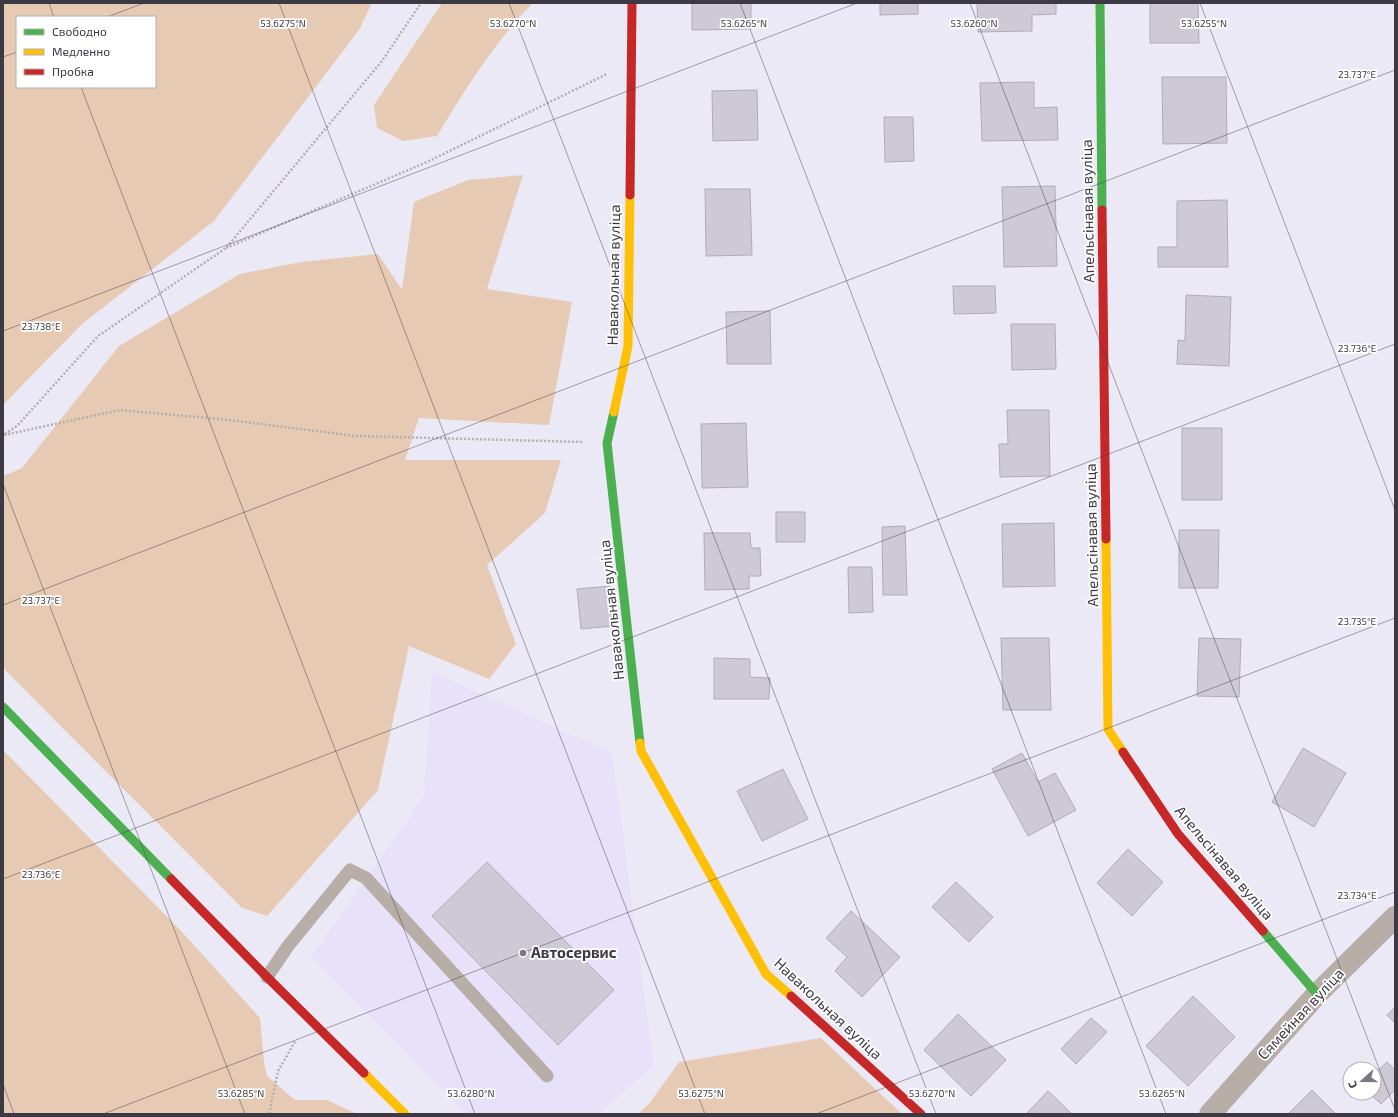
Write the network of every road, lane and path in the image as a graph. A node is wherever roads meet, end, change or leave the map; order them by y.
1 (421, 3) edge
2 (632, 3) edge
3 (1100, 3) edge
4 (631, 63) junction
5 (226, 248) junction
6 (3, 435) edge
7 (607, 443) junction
8 (3, 707) edge
9 (1395, 917) edge
10 (267, 977) junction
11 (1318, 994) junction
12 (308, 1018) junction
13 (547, 1076) dead end
14 (269, 1114) edge
15 (405, 1114) edge
16 (921, 1114) edge
17 (1210, 1114) edge

1 - 5 path
2 - 4 street, Навакольная вуліца
3 - 11 street, Апельсінавая вуліца
4 - 5 path
4 - 7 street, Навакольная вуліца
5 - 6 path
6 - 7 path
7 - 16 street, Навакольная вуліца
8 - 10 street
9 - 11 street, Сямейная вуліца
10 - 12 street
10 - 13 lane
11 - 17 street, Сямейная вуліца
12 - 14 path
12 - 15 street

